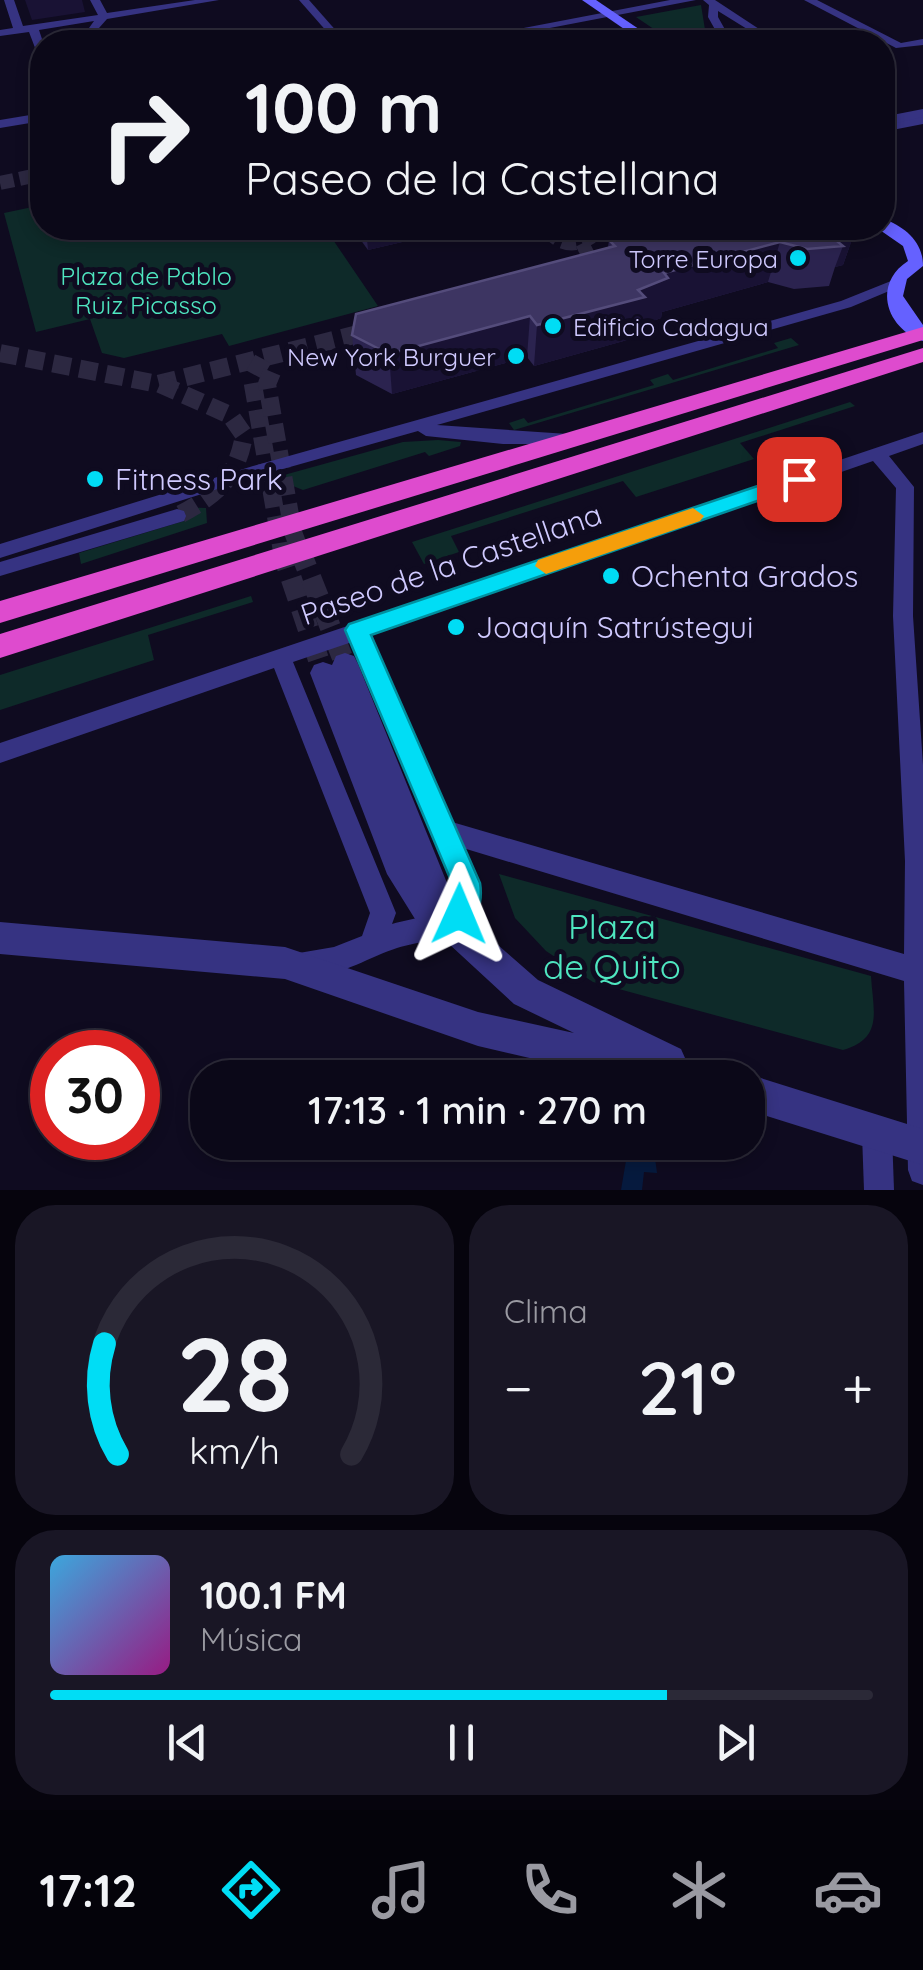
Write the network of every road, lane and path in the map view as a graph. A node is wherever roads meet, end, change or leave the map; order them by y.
1 (9, 0) edge
2 (95, 0) edge
3 (214, 0) edge
4 (304, 0) edge
5 (575, 0) edge
6 (588, 0) edge
7 (686, 0) edge
8 (809, 0) edge
9 (711, 2) edge
10 (604, 16) junction
11 (104, 17) junction
12 (71, 22) junction
13 (33, 28) joint
14 (19, 30) junction
15 (82, 30) edge
16 (95, 30) edge
17 (330, 30) edge
18 (525, 30) edge
19 (619, 30) edge
20 (629, 30) edge
21 (720, 30) edge
22 (755, 30) edge
23 (869, 30) edge
24 (0, 32) edge
25 (923, 42) edge
26 (895, 43) edge
27 (923, 116) edge
28 (895, 117) edge
29 (30, 119) edge
30 (0, 124) edge
31 (895, 126) edge
32 (895, 215) edge
33 (895, 232) edge
34 (923, 235) edge
35 (920, 261) edge
36 (896, 283) junction
37 (923, 339) edge
38 (414, 428) junction
39 (923, 438) edge
40 (568, 440) junction
41 (876, 453) junction
42 (177, 516) tunnel mouth
43 (0, 551) edge
44 (0, 569) edge
45 (0, 612) edge
46 (913, 620) edge
47 (357, 630) junction
48 (0, 646) edge
49 (280, 656) junction
50 (334, 669) tunnel mouth
51 (0, 753) edge
52 (444, 831) junction
53 (920, 859) edge
54 (447, 921) junction
55 (0, 938) edge
56 (372, 945) junction
57 (285, 963) junction
58 (920, 966) edge
59 (617, 1060) edge
60 (666, 1060) edge
61 (765, 1097) edge
62 (878, 1134) junction
63 (922, 1146) edge
64 (923, 1170) edge
65 (880, 1190) edge

1 - 14 street
2 - 11 street
3 - 11 street
4 - 17 street
5 - 10 main road
6 - 10 main road
7 - 10 street
8 - 23 street
9 - 21 street
9 - 22 street
10 - 18 street
10 - 19 main road
10 - 20 main road
11 - 12 street
11 - 16 street
12 - 13 street
12 - 15 street
13 - 14 street
14 - 24 street
25 - 26 street
27 - 28 street
27 - 31 street
29 - 30 street
32 - 34 main road
33 - 35 main road
35 - 36 main road
36 - 37 main road
36 - 38 street
37 - 40 highway
37 - 48 highway, Paseo de la Castellana
38 - 40 street
38 - 43 street
39 - 41 street, Paseo de la Castellana
40 - 45 highway
41 - 46 street
41 - 47 street, Paseo de la Castellana
42 - 44 street
46 - 53 street
47 - 49 street, Paseo de la Castellana
47 - 52 street
49 - 51 street, Paseo de la Castellana
49 - 56 street
50 - 54 street
52 - 54 street
52 - 58 street
53 - 58 street
54 - 56 street
54 - 60 street
55 - 57 street
56 - 57 street
57 - 59 street
58 - 63 street
61 - 62 street
62 - 63 street
62 - 65 street
63 - 64 street

